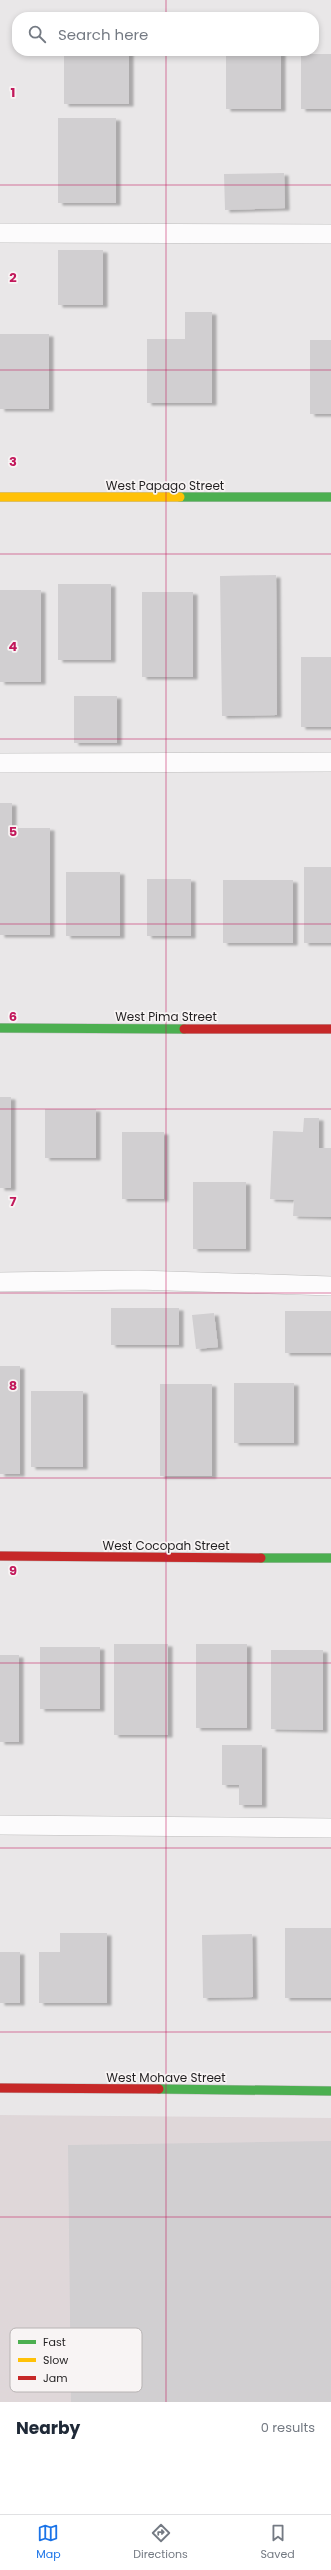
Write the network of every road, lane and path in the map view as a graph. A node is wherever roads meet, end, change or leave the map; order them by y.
1 (0, 233) edge
2 (331, 234) edge
3 (0, 497) edge
4 (331, 497) edge
5 (0, 762) edge
6 (331, 762) edge
7 (0, 1028) edge
8 (331, 1029) edge
9 (0, 1282) edge
10 (331, 1286) edge
11 (0, 1556) edge
12 (331, 1558) edge
13 (0, 1825) edge
14 (331, 1828) edge
15 (0, 2088) edge
16 (331, 2090) edge

1 - 2 lane
3 - 4 street, West Papago Street
5 - 6 lane
7 - 8 street, West Pima Street
9 - 10 lane
11 - 12 street, West Cocopah Street
13 - 14 lane
15 - 16 street, West Mohave Street

